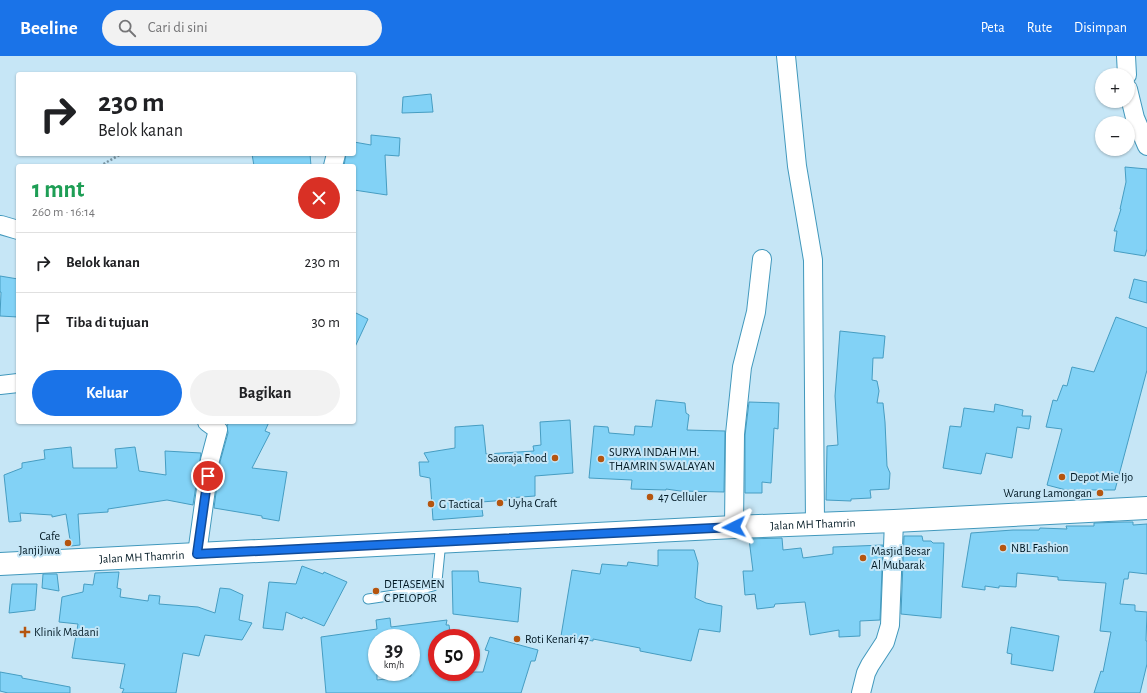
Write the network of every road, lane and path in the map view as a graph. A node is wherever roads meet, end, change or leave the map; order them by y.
1 (786, 56) edge
2 (1126, 56) edge
3 (1127, 68) edge
4 (1133, 108) edge
5 (1147, 146) edge
6 (118, 156) edge
7 (104, 164) edge
8 (1, 225) edge
9 (16, 229) edge
10 (762, 259) dead end
11 (16, 383) edge
12 (0, 385) edge
13 (216, 425) edge
14 (1147, 508) edge
15 (894, 521) junction
16 (815, 524) junction
17 (734, 527) junction
18 (441, 542) junction
19 (197, 554) junction
20 (0, 564) edge
21 (368, 599) dead end
22 (860, 693) edge

1 - 16 street
2 - 3 street
4 - 5 street
6 - 7 path
8 - 9 street
10 - 17 street
11 - 12 street
13 - 19 street
14 - 15 main road, Jalan MH Thamrin
15 - 16 main road, Jalan MH Thamrin
15 - 22 street
16 - 17 main road, Jalan MH Thamrin
17 - 18 main road, Jalan MH Thamrin
18 - 19 main road, Jalan MH Thamrin
18 - 21 lane
19 - 20 main road, Jalan MH Thamrin

